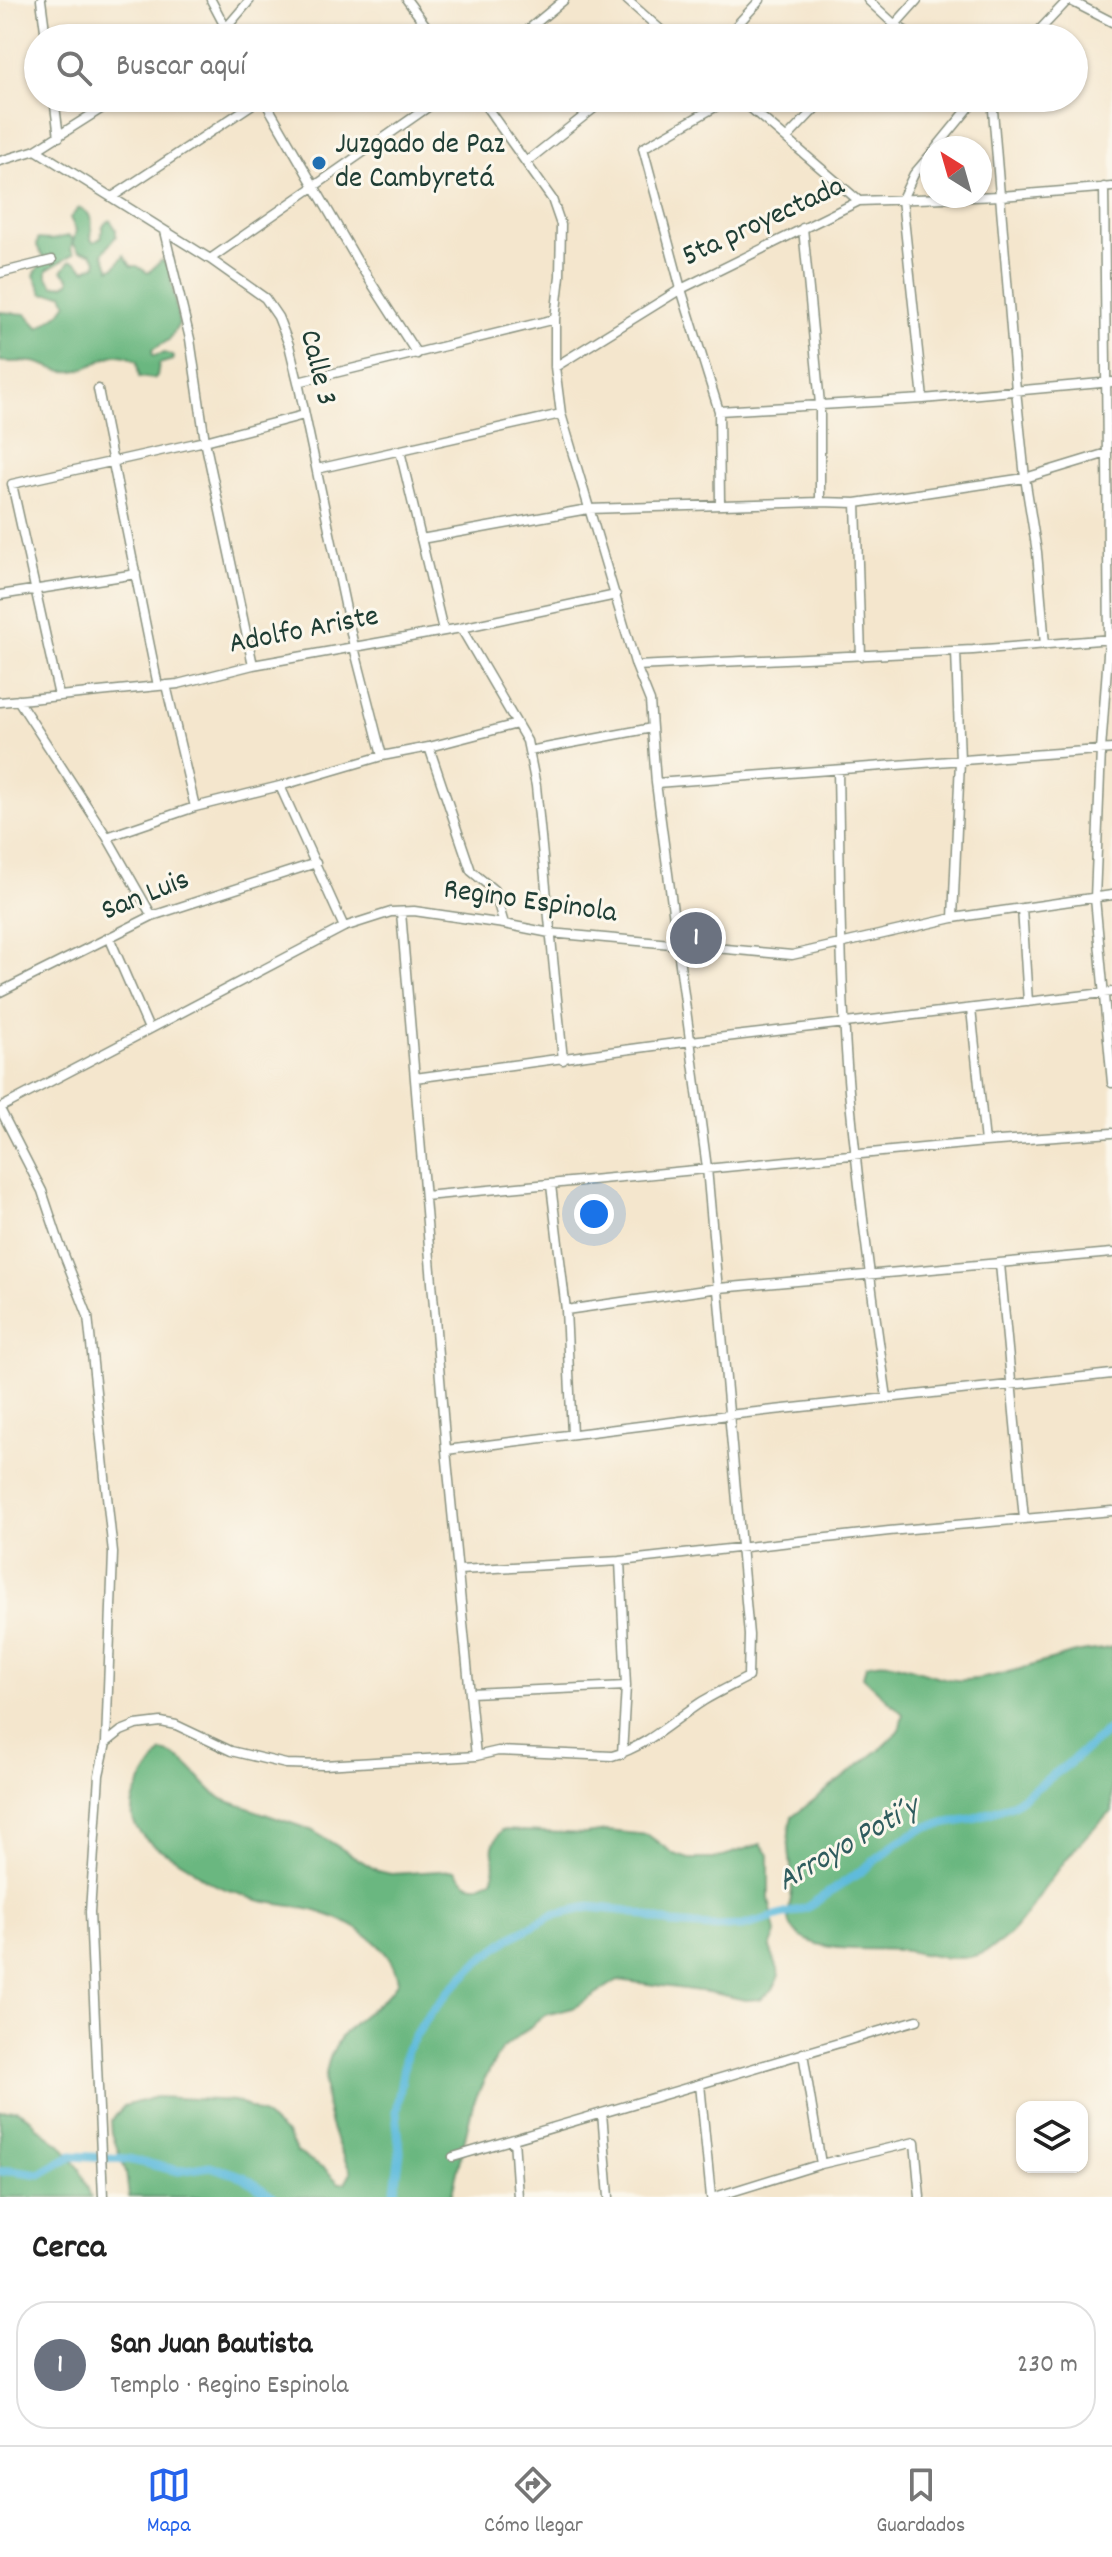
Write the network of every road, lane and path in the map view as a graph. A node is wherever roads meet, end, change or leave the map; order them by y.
1 (41, 0) edge
2 (211, 0) edge
3 (250, 0) edge
4 (407, 0) edge
5 (564, 0) edge
6 (627, 0) edge
7 (760, 0) edge
8 (868, 0) edge
9 (917, 0) edge
10 (1068, 0) edge
11 (1112, 22) edge
12 (44, 24) edge
13 (224, 24) edge
14 (229, 24) edge
15 (425, 24) edge
16 (535, 24) edge
17 (654, 24) edge
18 (738, 24) edge
19 (894, 24) edge
20 (896, 24) edge
21 (1045, 24) edge
22 (56, 112) edge
23 (97, 112) edge
24 (242, 112) edge
25 (271, 112) edge
26 (421, 112) edge
27 (490, 112) edge
28 (589, 112) edge
29 (706, 112) edge
30 (756, 112) edge
31 (812, 112) edge
32 (965, 112) edge
33 (993, 112) edge
34 (946, 136) edge
35 (59, 137) junction
36 (787, 138) junction
37 (36, 150) junction
38 (0, 161) edge
39 (526, 162) junction
40 (920, 167) edge
41 (313, 187) junction
42 (1108, 187) edge
43 (1001, 196) junction
44 (112, 197) junction
45 (902, 199) junction
46 (859, 201) junction
47 (803, 228) junction
48 (164, 231) junction
49 (210, 259) junction
50 (52, 260) dead end
51 (0, 273) edge
52 (681, 289) junction
53 (555, 319) junction
54 (417, 354) junction
55 (555, 367) junction
56 (298, 382) junction
57 (1109, 382) edge
58 (98, 389) dead end
59 (1016, 390) junction
60 (923, 399) junction
61 (820, 404) junction
62 (719, 411) junction
63 (561, 414) junction
64 (304, 415) junction
65 (205, 441) junction
66 (400, 451) junction
67 (1107, 453) junction
68 (112, 462) junction
69 (317, 469) junction
70 (1025, 478) junction
71 (12, 484) junction
72 (0, 487) edge
73 (820, 502) junction
74 (856, 503) junction
75 (720, 505) junction
76 (588, 509) junction
77 (421, 539) junction
78 (1110, 542) edge
79 (136, 574) junction
80 (34, 589) junction
81 (0, 595) edge
82 (616, 595) junction
83 (461, 628) junction
84 (443, 630) junction
85 (1111, 640) edge
86 (1045, 645) junction
87 (354, 647) junction
88 (956, 651) junction
89 (861, 656) junction
90 (253, 665) junction
91 (636, 666) junction
92 (162, 686) junction
93 (59, 696) junction
94 (18, 700) junction
95 (0, 702) edge
96 (517, 724) junction
97 (652, 728) junction
98 (429, 747) junction
99 (1112, 749) edge
100 (1101, 750) junction
101 (529, 751) junction
102 (382, 756) junction
103 (960, 761) junction
104 (838, 770) junction
105 (656, 783) junction
106 (280, 786) junction
107 (195, 807) junction
108 (107, 837) junction
109 (316, 863) junction
110 (1112, 895) edge
111 (1095, 898) junction
112 (1022, 908) junction
113 (401, 912) junction
114 (152, 916) junction
115 (953, 918) junction
116 (504, 924) junction
117 (344, 927) junction
118 (550, 933) junction
119 (109, 937) junction
120 (680, 945) junction
121 (842, 945) junction
122 (0, 992) edge
123 (1108, 992) edge
124 (1028, 1002) junction
125 (971, 1009) junction
126 (845, 1025) junction
127 (149, 1029) junction
128 (691, 1041) junction
129 (563, 1060) junction
130 (415, 1078) junction
131 (1112, 1083) edge
132 (0, 1109) edge
133 (1112, 1133) edge
134 (985, 1142) junction
135 (856, 1155) junction
136 (707, 1168) junction
137 (551, 1185) junction
138 (425, 1196) junction
139 (1112, 1253) edge
140 (1000, 1264) junction
141 (869, 1276) junction
142 (719, 1288) junction
143 (566, 1310) junction
144 (1112, 1374) edge
145 (1011, 1385) junction
146 (887, 1398) junction
147 (728, 1415) junction
148 (572, 1434) junction
149 (446, 1450) junction
150 (1112, 1511) edge
151 (1024, 1519) junction
152 (740, 1549) junction
153 (620, 1561) junction
154 (459, 1570) junction
155 (626, 1686) junction
156 (471, 1693) junction
157 (106, 1743) junction
158 (622, 1754) junction
159 (476, 1756) junction
160 (917, 2020) dead end
161 (803, 2053) junction
162 (700, 2084) junction
163 (602, 2113) junction
164 (514, 2139) junction
165 (453, 2157) dead end
166 (821, 2164) junction
167 (103, 2197) edge
168 (518, 2197) edge
169 (609, 2197) edge
170 (713, 2197) edge
171 (920, 2197) edge

1 - 12 street
2 - 13 street
3 - 14 street
4 - 15 street
5 - 16 street
6 - 17 street
7 - 18 street
8 - 19 street
9 - 20 street
10 - 11 street
10 - 21 street
22 - 35 street
23 - 35 street
24 - 44 street
25 - 41 street
26 - 41 street
27 - 39 street
28 - 39 street
29 - 52 street
30 - 36 street
31 - 36 street
32 - 34 street
33 - 43 street
35 - 37 street
36 - 46 street
37 - 38 street
37 - 44 street, Calle 3
39 - 53 street
40 - 45 street
41 - 49 street
41 - 54 street
42 - 43 street, 5ta proyectada
42 - 57 street
43 - 45 street, 5ta proyectada
43 - 59 street
44 - 48 street, Calle 3
45 - 46 street, 5ta proyectada
45 - 60 street
46 - 47 street, 5ta proyectada
47 - 52 street, 5ta proyectada
47 - 61 street
48 - 49 street, Calle 3
48 - 65 street
49 - 56 street, Calle 3
50 - 51 street
52 - 55 street, 5ta proyectada
52 - 62 street
53 - 54 street
53 - 55 street
54 - 56 street
55 - 63 street
56 - 64 street, Calle 3
57 - 59 street
57 - 67 street
58 - 68 street
59 - 60 street
59 - 70 street
60 - 61 street
61 - 62 street
61 - 73 street
62 - 75 street
63 - 66 street
63 - 76 street
64 - 65 street
64 - 69 street, Calle 3
65 - 68 street
65 - 90 street
66 - 69 street
66 - 77 street
67 - 70 street
67 - 78 street
68 - 71 street
68 - 79 street
69 - 87 street, Calle 3
70 - 74 street
70 - 86 street
71 - 72 street
71 - 80 street
73 - 74 street
73 - 75 street
74 - 89 street
75 - 76 street
76 - 77 street
76 - 82 street
77 - 84 street
78 - 85 street
79 - 80 street
79 - 92 street
80 - 81 street
80 - 93 street
82 - 83 street, Adolfo Ariste
82 - 91 street
83 - 84 street, Adolfo Ariste
83 - 96 street
84 - 87 street, Adolfo Ariste
85 - 86 street
85 - 100 street
86 - 88 street
87 - 90 street, Adolfo Ariste
87 - 102 street, Calle 3
88 - 89 street
88 - 103 street
89 - 91 street
90 - 92 street, Adolfo Ariste
91 - 97 street
92 - 93 street, Adolfo Ariste
92 - 107 street
93 - 94 street, Adolfo Ariste
94 - 95 street, Adolfo Ariste
94 - 108 street
96 - 98 street
96 - 101 street
97 - 101 street
97 - 105 street
98 - 102 street
98 - 116 street
99 - 100 street
100 - 103 street
100 - 111 street
101 - 118 street
102 - 106 street
103 - 104 street
103 - 115 street
104 - 105 street
104 - 121 street
105 - 120 street
106 - 107 street
106 - 109 street
107 - 108 street
108 - 114 street
109 - 114 street, San Luis
109 - 117 street
110 - 111 street, Regino Espinola
111 - 112 street, Regino Espinola
111 - 123 street
112 - 115 street, Regino Espinola
112 - 124 street
113 - 116 street, Regino Espinola
113 - 117 street, Regino Espinola
113 - 130 street
114 - 119 street, San Luis
115 - 121 street, Regino Espinola
116 - 118 street, Regino Espinola
117 - 127 street, Regino Espinola
118 - 120 street, Regino Espinola
118 - 129 street
119 - 122 street, San Luis
119 - 127 street
120 - 121 street, Regino Espinola
120 - 128 street
121 - 126 street
123 - 124 street
123 - 131 street
124 - 125 street
125 - 126 street
125 - 134 street
126 - 128 street
126 - 135 street
127 - 132 street, Regino Espinola
128 - 129 street
128 - 136 street
129 - 130 street
130 - 138 street
132 - 157 street
133 - 134 street
134 - 135 street
135 - 136 street
135 - 141 street
136 - 137 street
136 - 142 street
137 - 138 street
137 - 143 street
138 - 149 street
139 - 140 street
140 - 141 street
140 - 145 street
141 - 142 street
141 - 146 street
142 - 143 street
142 - 147 street
143 - 148 street
144 - 145 street
145 - 146 street
145 - 151 street
146 - 147 street
147 - 148 street
147 - 152 street
148 - 149 street
149 - 154 street
150 - 151 street
151 - 152 street
152 - 153 street
152 - 158 street
153 - 154 street
153 - 155 street
154 - 156 street
155 - 156 street
155 - 158 street
156 - 159 street
157 - 159 street
157 - 167 street
158 - 159 street
160 - 161 street
161 - 162 street
161 - 166 street
162 - 163 street
162 - 170 street
163 - 164 street
163 - 169 street
164 - 165 street
164 - 168 street
166 - 170 street
166 - 171 street

